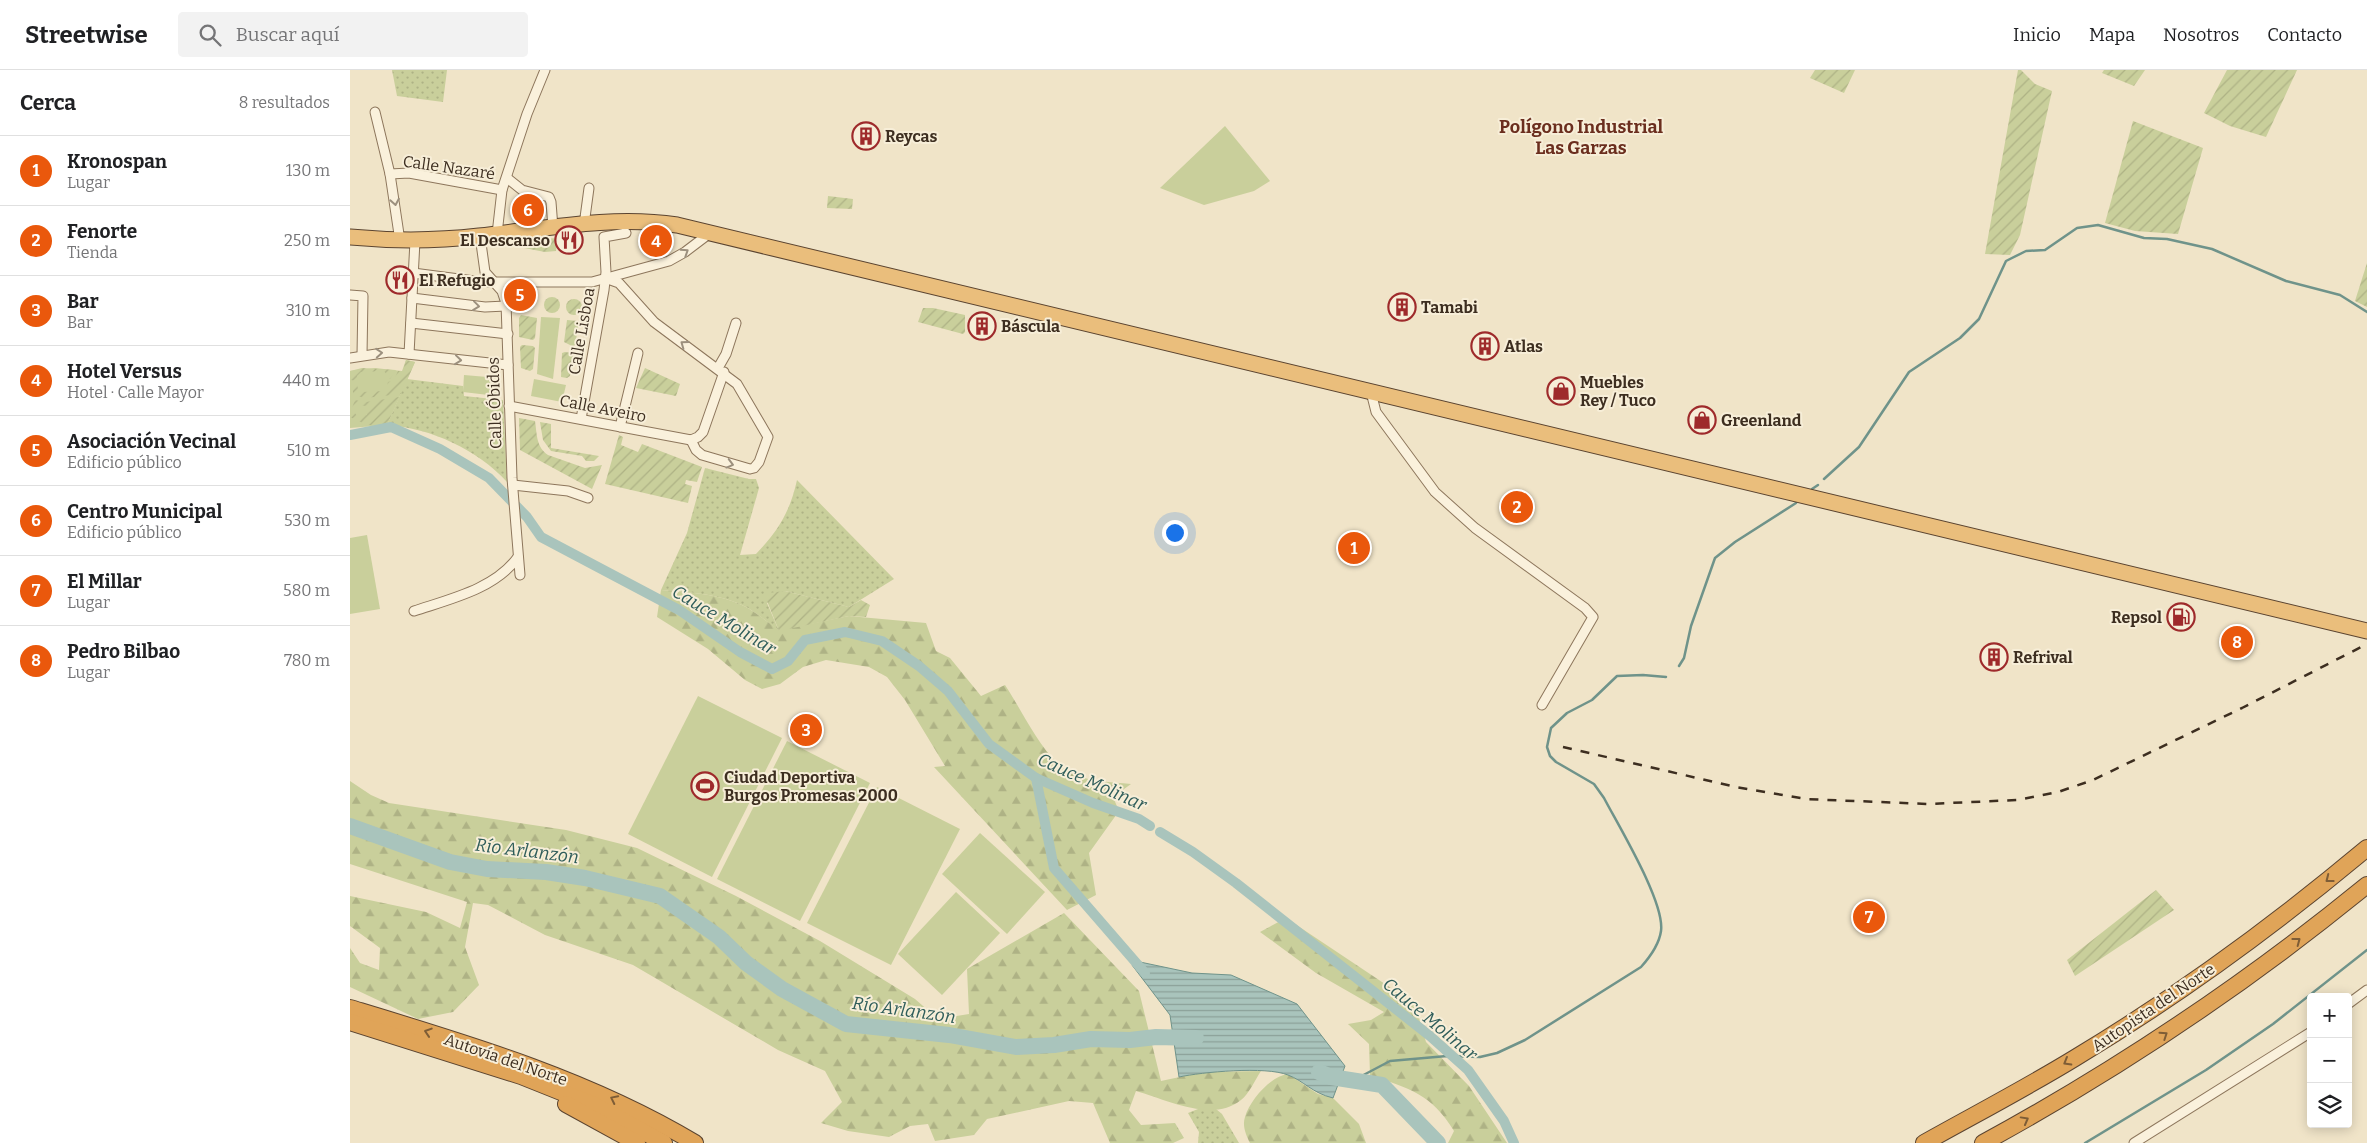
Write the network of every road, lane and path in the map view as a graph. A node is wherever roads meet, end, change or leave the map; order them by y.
1 (544, 71) edge
2 (375, 112) dead end
3 (390, 174) junction
4 (508, 178) junction
5 (589, 188) dead end
6 (502, 190) junction
7 (584, 225) junction
8 (553, 228) junction
9 (626, 233) dead end
10 (710, 233) junction
11 (497, 234) junction
12 (480, 236) junction
13 (350, 237) edge
14 (408, 241) junction
15 (413, 273) junction
16 (605, 278) junction
17 (493, 282) junction
18 (350, 295) edge
19 (412, 298) junction
20 (506, 306) junction
21 (411, 323) junction
22 (736, 323) dead end
23 (508, 334) junction
24 (638, 352) dead end
25 (409, 354) junction
26 (362, 355) junction
27 (350, 358) edge
28 (508, 365) junction
29 (721, 370) junction
30 (1371, 392) junction
31 (509, 406) junction
32 (581, 419) junction
33 (620, 427) junction
34 (691, 440) junction
35 (513, 485) junction
36 (588, 498) dead end
37 (518, 556) junction
38 (520, 575) dead end
39 (414, 612) dead end
40 (2367, 631) edge
41 (1542, 705) dead end
42 (2367, 848) edge
43 (2367, 885) edge
44 (2367, 990) edge
45 (2352, 1001) edge
46 (350, 1008) edge
47 (350, 1024) edge
48 (2307, 1035) edge
49 (657, 1122) junction
50 (637, 1143) edge
51 (664, 1143) edge
52 (686, 1143) edge
53 (695, 1143) edge
54 (1924, 1143) edge
55 (1983, 1143) edge
56 (2134, 1143) edge

1 - 4 street
2 - 3 street
3 - 6 street, Calle Nazaré
3 -> 14 street
4 - 6 street
4 - 8 street, Calle Nazaré
5 - 7 street
6 - 11 street
7 - 8 highway
7 - 10 highway
8 - 11 highway
9 - 16 street, Calle Lisboa
16 -> 10 street
10 - 30 highway
11 - 12 highway
12 - 14 highway
12 - 17 street, Calle Óbidos
13 - 14 highway
14 - 15 street
15 - 17 street
15 - 19 street
16 - 17 street
29 -> 16 street
16 - 32 street, Calle Lisboa
17 - 20 street, Calle Óbidos
18 - 26 street
19 -> 20 street
19 - 21 street
20 - 23 street, Calle Óbidos
21 - 23 street
21 - 25 street
22 - 29 street
23 - 28 street, Calle Óbidos
24 - 33 street
26 -> 25 street
25 -> 28 street
26 - 27 street
28 - 31 street, Calle Óbidos
29 - 34 street
34 -> 29 street
30 - 40 highway
30 - 41 street
31 - 32 street, Calle Aveiro
31 - 35 street, Calle Óbidos
32 - 33 street, Calle Aveiro
33 - 34 street, Calle Aveiro
35 - 36 street
35 - 37 street, Calle Óbidos
37 - 38 street, Calle Óbidos
37 - 39 street
42 -> 54 highway, Autopista del Norte
55 -> 43 highway, Autopista del Norte
44 - 45 street
49 -> 46 highway, Autovía del Norte
47 - 50 highway
47 - 51 highway
48 - 56 street
49 - 52 highway
49 - 53 highway

